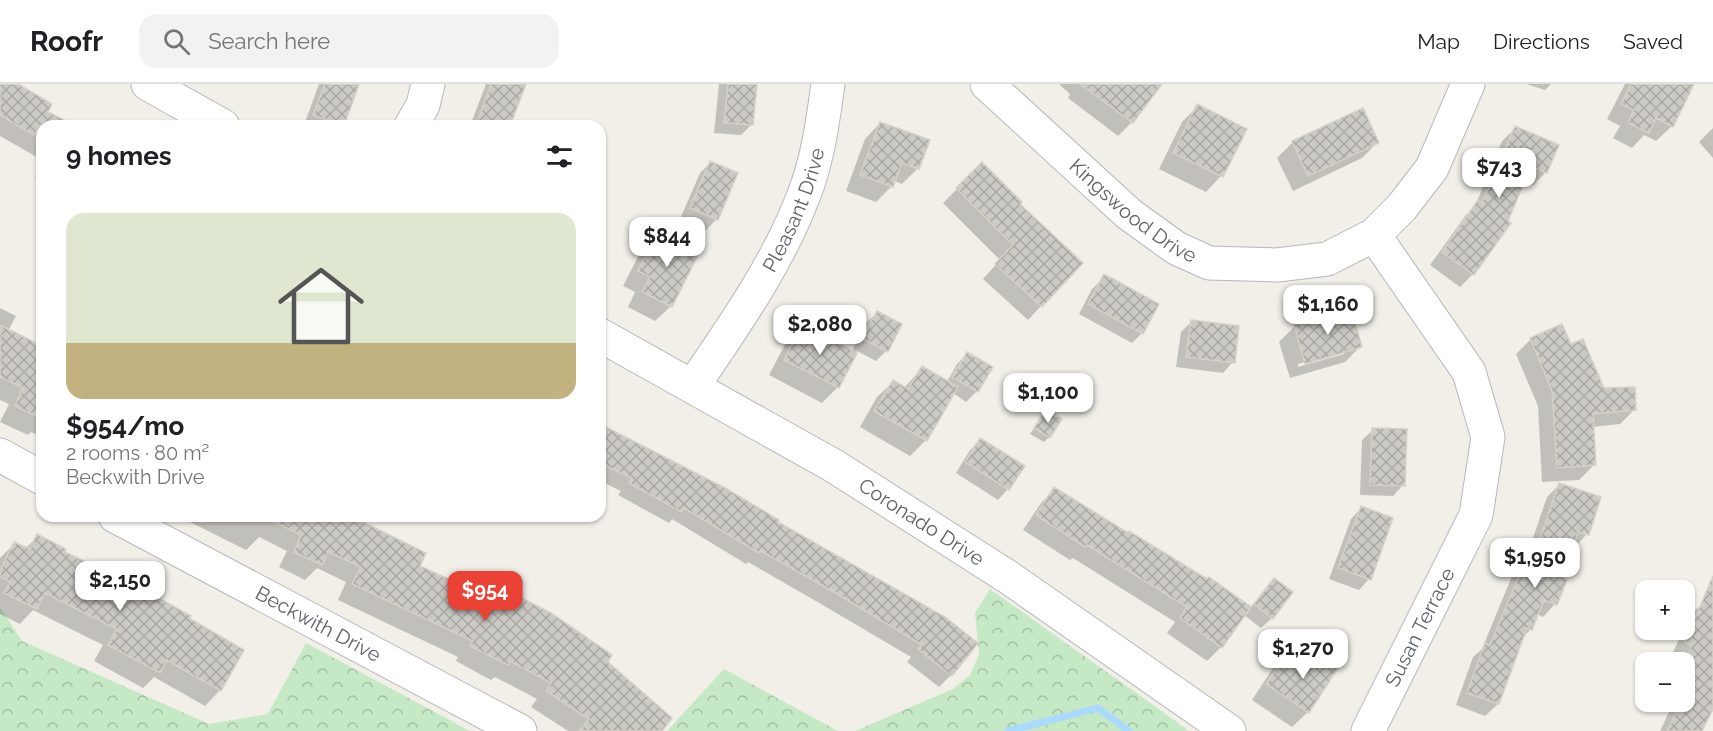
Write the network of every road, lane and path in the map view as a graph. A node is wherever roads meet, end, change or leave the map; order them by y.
1 (148, 84) edge
2 (428, 84) edge
3 (828, 84) edge
4 (987, 84) edge
5 (1468, 84) edge
6 (212, 120) edge
7 (414, 120) edge
8 (1374, 235) junction
9 (606, 338) edge
10 (693, 386) junction
11 (0, 456) edge
12 (36, 475) edge
13 (126, 522) edge
14 (520, 731) edge
15 (1229, 731) edge
16 (1368, 731) edge

1 - 6 street
2 - 7 street
3 - 10 street, Pleasant Drive
4 - 8 street, Kingswood Drive
5 - 8 street, Kingswood Drive
8 - 16 street, Susan Terrace
9 - 10 street, Coronado Drive
10 - 15 street, Coronado Drive
11 - 12 street
13 - 14 street, Beckwith Drive

